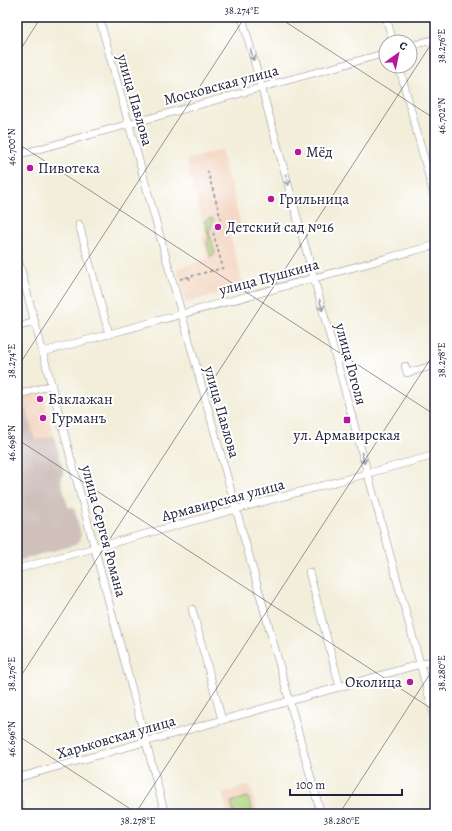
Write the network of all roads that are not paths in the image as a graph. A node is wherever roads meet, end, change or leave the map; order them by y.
1 (98, 17) edge
2 (242, 17) edge
3 (386, 17) edge
4 (391, 34) edge
5 (435, 40) edge
6 (418, 44) edge
7 (378, 55) edge
8 (401, 74) edge
9 (261, 87) junction
10 (128, 124) junction
11 (17, 155) edge
12 (435, 198) edge
13 (79, 224) dead end
14 (435, 244) edge
15 (17, 255) edge
16 (314, 278) junction
17 (181, 314) junction
18 (35, 322) junction
19 (17, 327) edge
20 (109, 334) junction
21 (43, 352) junction
22 (405, 366) dead end
23 (435, 366) edge
24 (52, 385) junction
25 (17, 395) edge
26 (435, 454) edge
27 (368, 474) junction
28 (236, 510) junction
29 (95, 548) junction
30 (17, 569) edge
31 (309, 572) dead end
32 (192, 609) dead end
33 (435, 660) edge
34 (420, 664) junction
35 (340, 687) junction
36 (289, 702) junction
37 (435, 718) edge
38 (222, 720) junction
39 (146, 742) junction
40 (17, 778) edge
41 (17, 800) edge
42 (21, 814) edge
43 (165, 814) edge
44 (321, 814) edge

1 - 10 street, улица Павлова
2 -> 9 street, улица Гоголя
3 - 4 street
5 - 6 street
7 - 9 street, Московская улица
8 - 12 street
9 - 10 street, Московская улица
9 -> 16 street, улица Гоголя
10 - 11 street, Московская улица
10 - 17 street, улица Павлова
13 - 20 street
14 - 16 street, улица Пушкина
15 - 18 street, улица Сергея Романа
16 - 17 street, улица Пушкина
16 -> 27 street, улица Гоголя
17 - 20 street, улица Пушкина
17 - 28 street, улица Павлова
18 - 19 street
18 - 21 street, улица Сергея Романа
20 - 21 street, улица Пушкина
21 - 24 street, улица Сергея Романа
22 - 23 street
24 - 25 street
24 - 29 street, улица Сергея Романа
26 - 27 street, Армавирская улица
27 - 28 street, Армавирская улица
27 - 34 street, улица Гоголя
28 - 29 street, Армавирская улица
28 - 36 street, улица Павлова
29 - 30 street, Армавирская улица
29 - 39 street, улица Сергея Романа
31 - 35 street
32 - 38 street
33 - 34 street, Харьковская улица
34 - 35 street, Харьковская улица
34 - 37 street, улица Гоголя
35 - 36 street, Харьковская улица
36 - 38 street, Харьковская улица
36 - 44 street, улица Павлова
38 - 39 street, Харьковская улица
39 - 40 street, Харьковская улица
39 - 43 street, улица Сергея Романа
41 - 42 street

